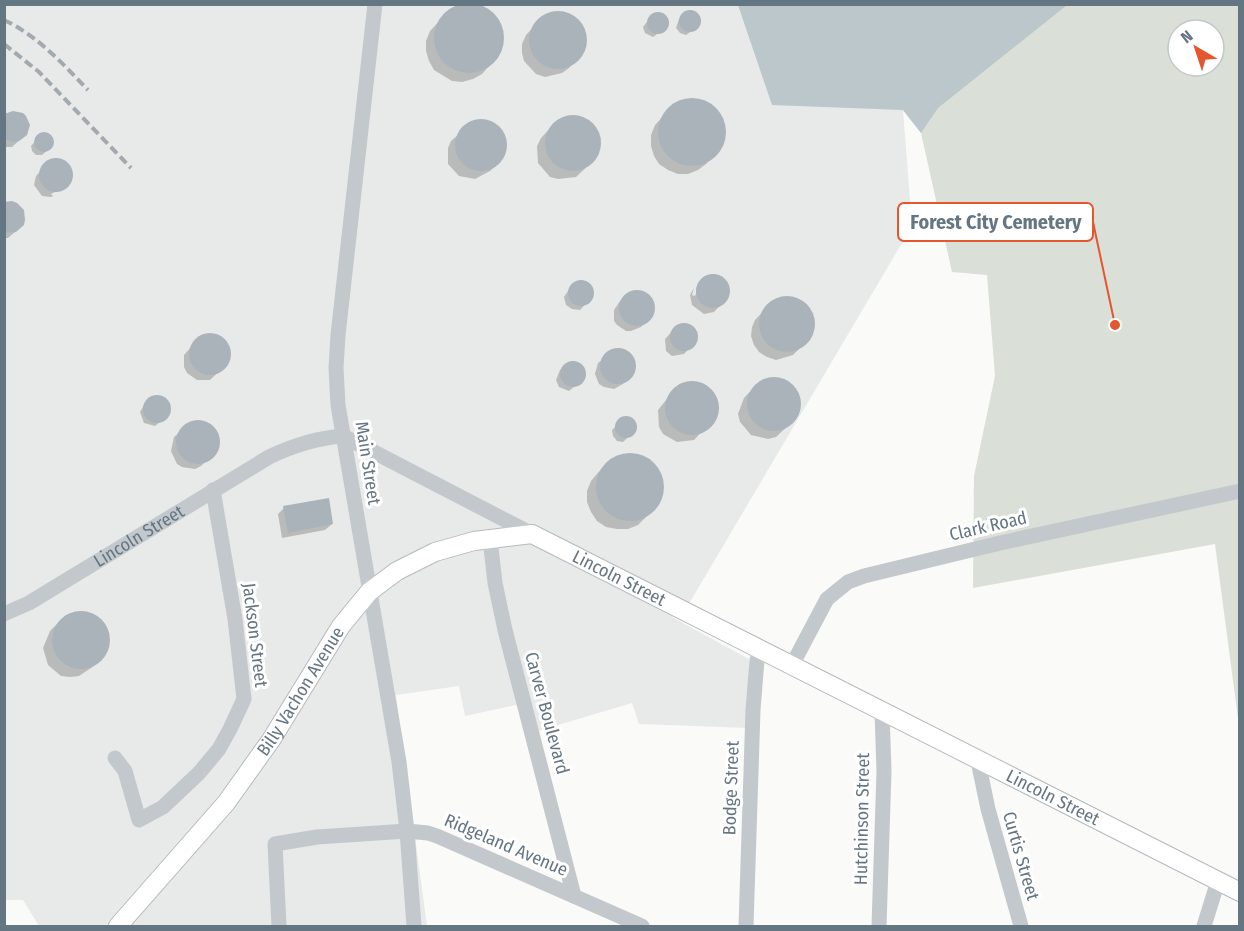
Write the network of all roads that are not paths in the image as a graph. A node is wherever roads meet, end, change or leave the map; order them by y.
1 (375, 4) edge
2 (344, 436) junction
3 (213, 490) junction
4 (1239, 491) edge
5 (531, 534) junction
6 (490, 539) junction
7 (369, 592) junction
8 (4, 614) edge
9 (761, 651) junction
10 (791, 667) junction
11 (882, 712) junction
12 (115, 758) dead end
13 (978, 761) junction
14 (407, 831) junction
15 (1218, 881) junction
16 (1239, 892) edge
17 (574, 896) junction
18 (117, 926) edge
19 (638, 926) edge
20 (279, 927) edge
21 (414, 927) edge
22 (746, 927) edge
23 (879, 927) edge
24 (1021, 927) edge
25 (1204, 927) edge

1 - 2 street, Main Street
2 - 3 street, Lincoln Street
2 - 5 street, Lincoln Street
2 - 7 street, Main Street
3 - 8 street, Lincoln Street
3 - 12 street, Jackson Street
4 - 10 street, Clark Road
5 - 6 main road, Billy Vachon Avenue
5 - 9 main road, Lincoln Street
6 - 7 main road, Billy Vachon Avenue
6 - 17 street, Carver Boulevard
7 - 14 street, Main Street
7 - 18 main road, Billy Vachon Avenue
9 - 10 main road, Lincoln Street
9 - 22 street, Bodge Street
10 - 11 main road, Lincoln Street
11 - 13 main road, Lincoln Street
11 - 23 street, Hutchinson Street
13 - 15 main road, Lincoln Street
13 - 24 street, Curtis Street
14 - 17 street, Ridgeland Avenue
14 - 20 street, Ridgeland Avenue
14 - 21 street, Main Street
15 - 16 main road, Lincoln Street
15 - 25 street
17 - 19 street, Ridgeland Avenue

